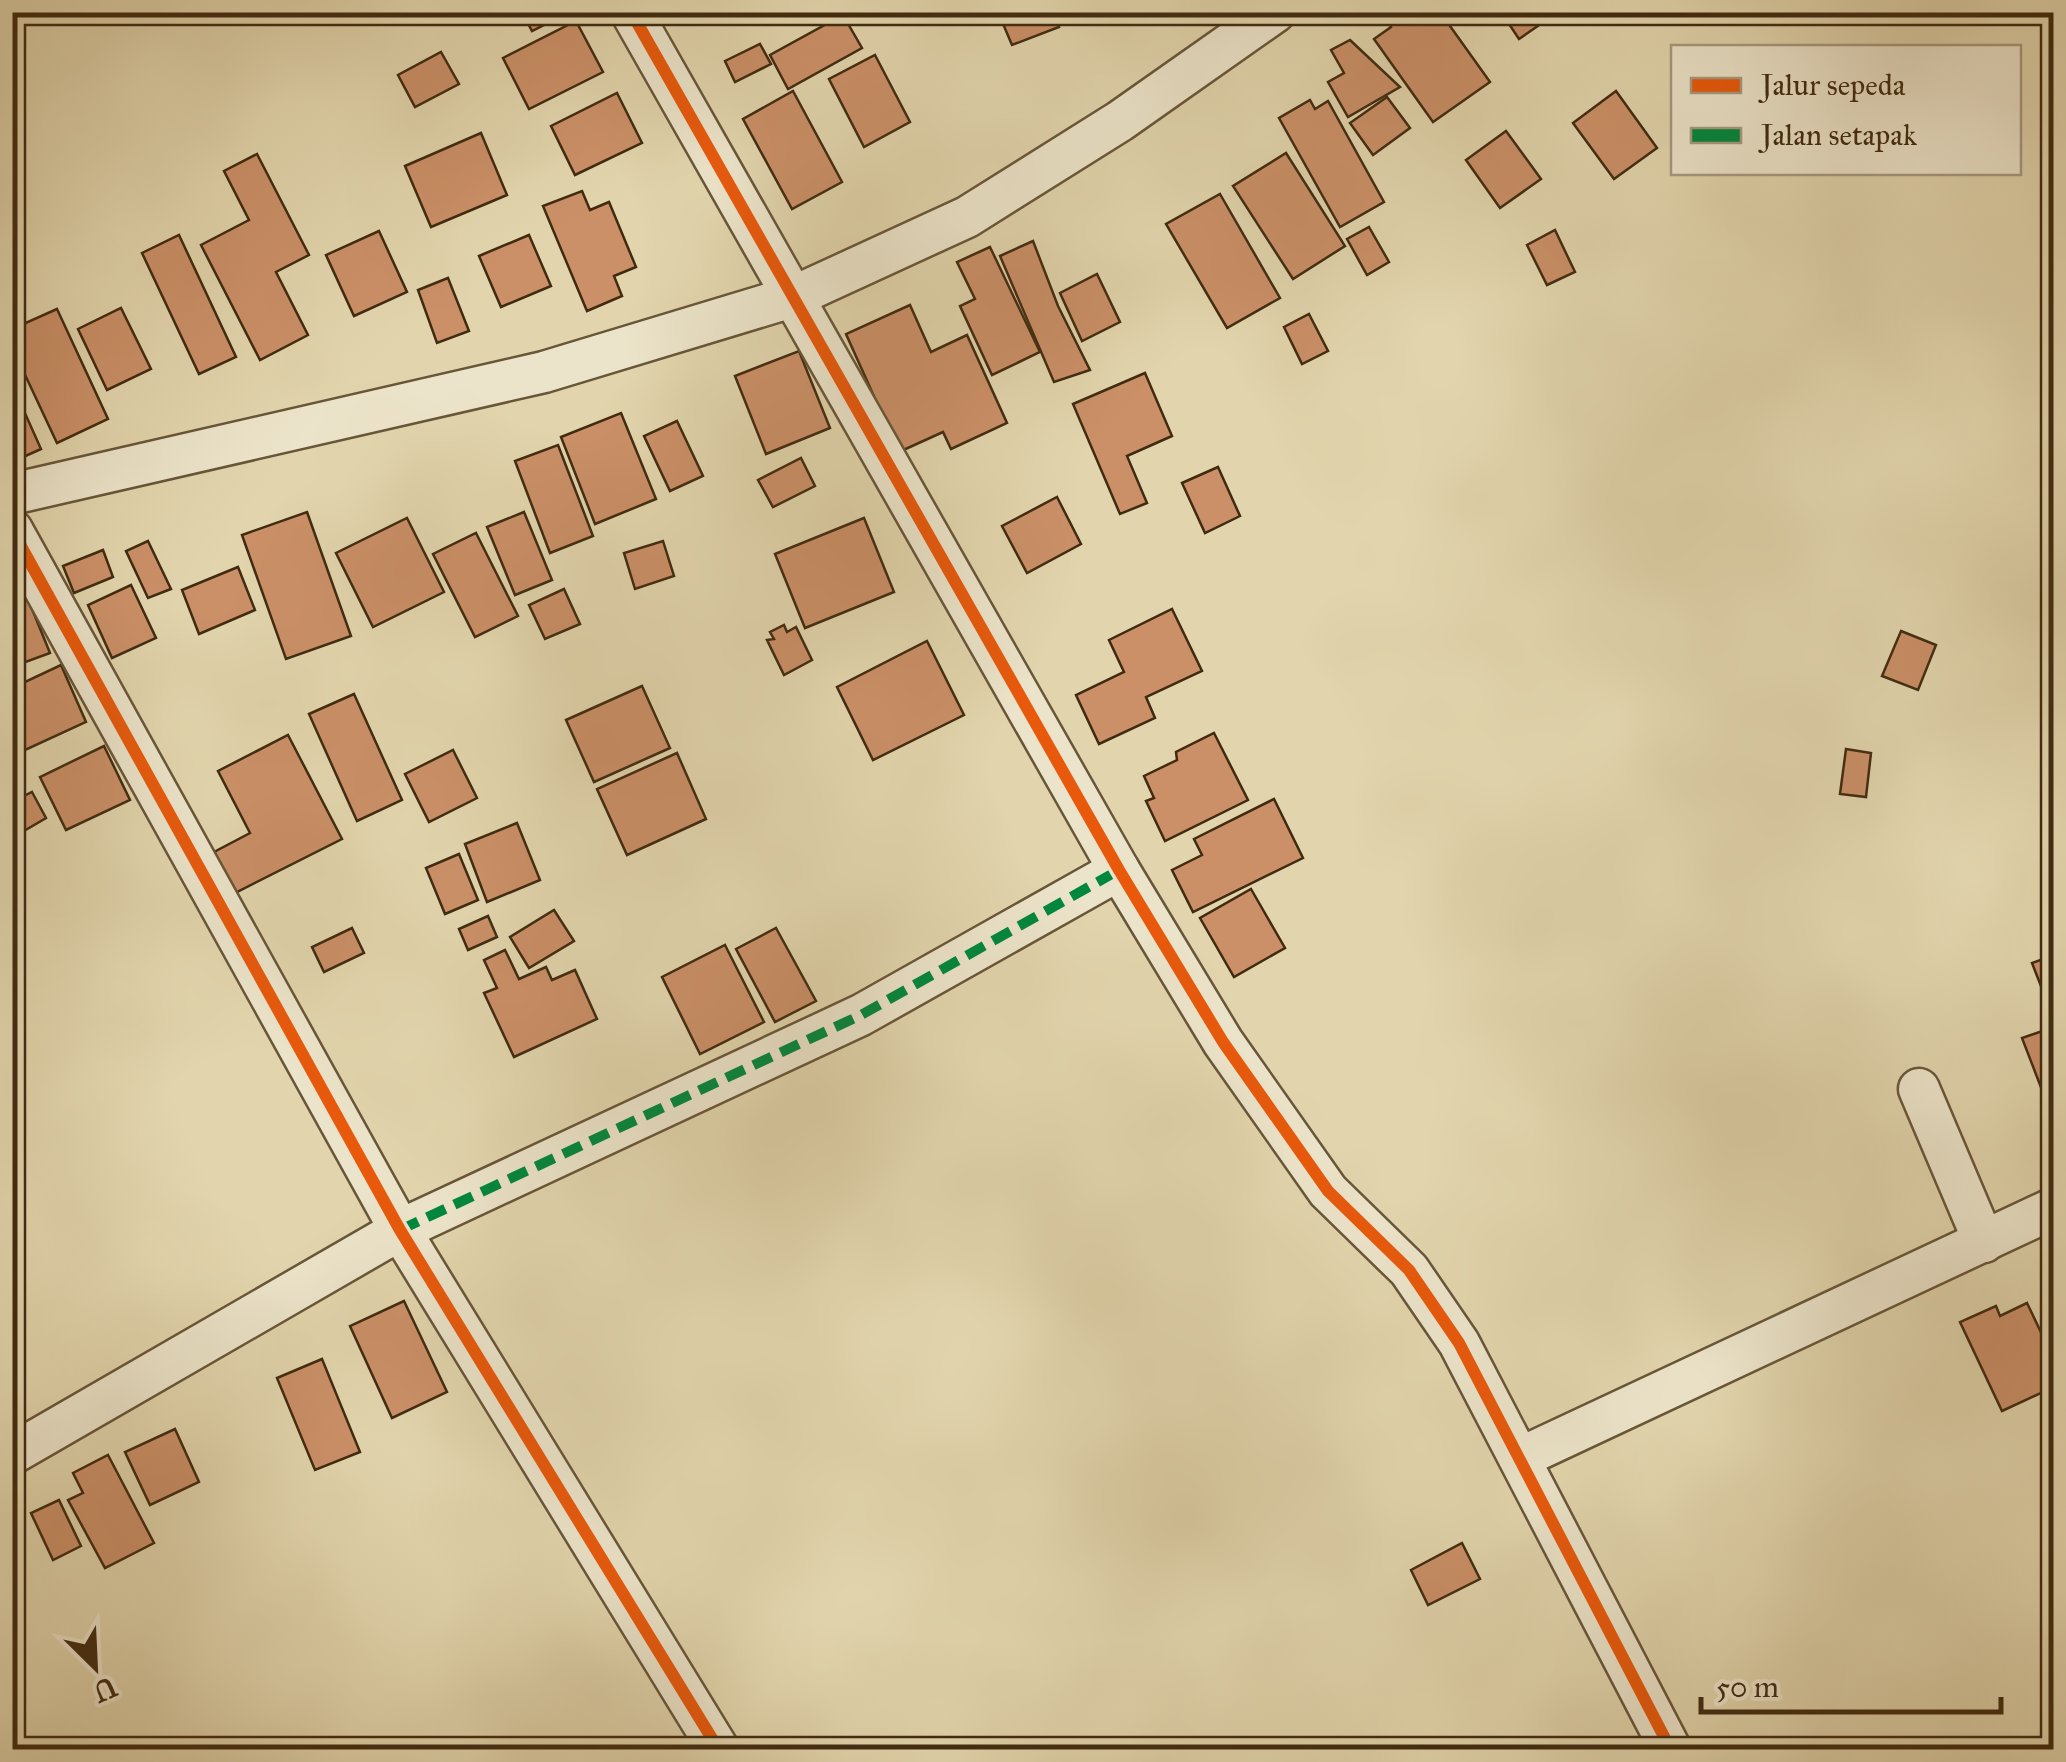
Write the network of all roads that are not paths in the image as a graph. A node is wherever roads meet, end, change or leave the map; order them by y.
1 (631, 12) edge
2 (1274, 12) edge
3 (795, 296) junction
4 (12, 494) edge
5 (12, 530) edge
6 (1118, 870) junction
7 (1919, 1088) dead end
8 (2054, 1208) edge
9 (400, 1230) junction
10 (1984, 1242) junction
11 (12, 1454) edge
12 (1520, 1458) junction
13 (719, 1750) edge
14 (1671, 1750) edge

1 - 3 street
2 - 3 street
3 - 4 street
3 - 6 street
5 - 9 street
6 - 9 street
6 - 12 street
7 - 10 street
8 - 10 street
9 - 11 street
9 - 13 street
10 - 12 street
12 - 14 street

